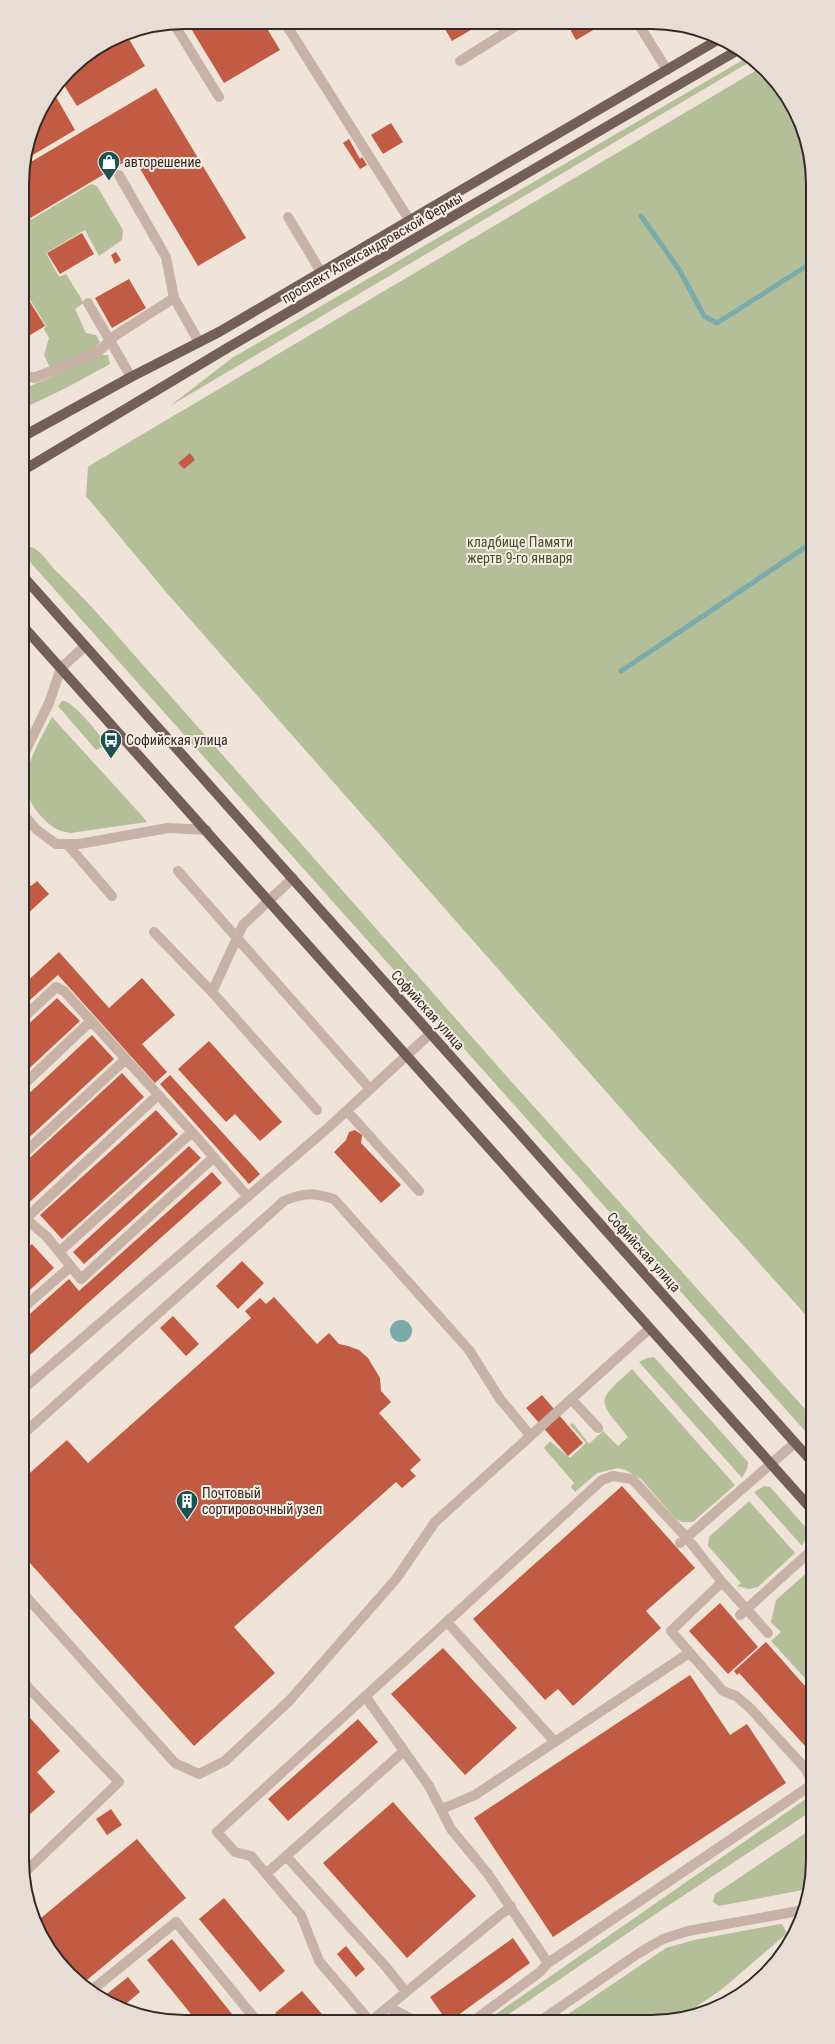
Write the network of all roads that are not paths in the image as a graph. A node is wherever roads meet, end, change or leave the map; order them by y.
1 (177, 29) edge
2 (289, 29) edge
3 (511, 29) edge
4 (641, 29) edge
5 (713, 43) edge
6 (733, 53) edge
7 (460, 61) dead end
8 (667, 70) junction
9 (218, 97) dead end
10 (119, 175) dead end
11 (288, 217) dead end
12 (410, 221) junction
13 (321, 272) junction
14 (174, 298) junction
15 (88, 303) dead end
16 (110, 342) junction
17 (199, 342) junction
18 (29, 376) edge
19 (131, 377) junction
20 (29, 433) edge
21 (29, 468) edge
22 (29, 583) edge
23 (29, 633) edge
24 (85, 646) junction
25 (61, 668) junction
26 (29, 744) edge
27 (29, 821) edge
28 (207, 830) junction
29 (67, 844) junction
30 (178, 871) dead end
31 (293, 878) junction
32 (112, 896) dead end
33 (269, 900) junction
34 (154, 932) dead end
35 (238, 939) junction
36 (212, 992) junction
37 (29, 1012) edge
38 (91, 1021) junction
39 (431, 1033) junction
40 (405, 1056) junction
41 (126, 1059) junction
42 (29, 1079) edge
43 (370, 1089) junction
44 (158, 1095) junction
45 (317, 1110) dead end
46 (347, 1111) junction
47 (192, 1132) junction
48 (29, 1149) edge
49 (214, 1157) junction
50 (419, 1191) dead end
51 (248, 1197) junction
52 (29, 1215) edge
53 (29, 1224) edge
54 (60, 1251) junction
55 (70, 1267) junction
56 (29, 1303) edge
57 (649, 1329) junction
58 (29, 1384) edge
59 (571, 1399) junction
60 (598, 1428) dead end
61 (29, 1429) edge
62 (530, 1435) junction
63 (795, 1443) junction
64 (806, 1456) edge
65 (771, 1464) junction
66 (806, 1503) edge
67 (683, 1540) junction
68 (806, 1555) edge
69 (722, 1582) junction
70 (29, 1600) edge
71 (743, 1612) junction
72 (447, 1622) junction
73 (768, 1633) dead end
74 (689, 1653) junction
75 (29, 1688) edge
76 (365, 1696) junction
77 (555, 1742) junction
78 (404, 1751) junction
79 (806, 1770) edge
80 (806, 1789) edge
81 (442, 1809) junction
82 (286, 1856) junction
83 (29, 1868) edge
84 (266, 1874) junction
85 (511, 1906) junction
86 (797, 1911) edge
87 (548, 1963) junction
88 (96, 1987) edge
89 (406, 1992) junction
90 (388, 2007) junction
91 (252, 2015) edge
92 (365, 2015) edge
93 (378, 2015) edge
94 (405, 2015) edge
95 (481, 2015) edge
96 (549, 2015) edge

1 - 9 street
2 - 12 street
3 - 7 street
4 - 8 street
5 - 8 main road, проспект Александровской Фермы
6 - 21 main road, проспект Александровской Фермы
8 - 12 main road, проспект Александровской Фермы
10 - 14 street
11 - 13 street
12 - 13 main road, проспект Александровской Фермы
13 - 17 main road, проспект Александровской Фермы
14 - 16 street
14 - 17 street
15 - 16 street
16 - 18 street
16 - 19 street
17 - 19 main road, проспект Александровской Фермы
19 - 20 main road, проспект Александровской Фермы
22 - 24 main road, Софийская улица
23 - 25 main road
24 - 25 street
24 - 31 main road, Софийская улица
25 - 26 street
25 - 28 main road
27 - 29 street
28 - 29 street
28 - 33 main road
29 - 32 street
30 - 35 street
31 - 33 street
31 - 39 main road, Софийская улица
33 - 35 street
33 - 40 main road
34 - 36 street
35 - 36 street
35 - 43 street
36 - 45 street
37 - 38 street
38 - 41 street
38 - 42 street
39 - 40 street
39 - 63 main road, Софийская улица
40 - 43 street
40 - 57 main road
41 - 44 street
41 - 48 street
43 - 46 street
44 - 47 street
44 - 52 street
46 - 50 street
46 - 51 street
47 - 49 street
47 - 54 street
49 - 51 street
49 - 55 street
51 - 58 street
53 - 54 street
54 - 55 street
55 - 56 street
57 - 59 street
57 - 65 main road
59 - 60 street
59 - 62 street
61 - 62 street
62 - 70 street
63 - 64 main road, Софийская улица
63 - 65 street
65 - 66 main road
65 - 67 street
67 - 69 street
67 - 72 street
68 - 71 street
69 - 71 street
69 - 74 street
71 - 73 street
72 - 76 street
72 - 77 street
74 - 77 street
74 - 79 street
75 - 83 street
76 - 78 street
76 - 84 street
77 - 81 street
78 - 81 street
78 - 82 street
80 - 87 street
81 - 85 street
82 - 84 street
82 - 89 street
84 - 92 street
85 - 87 street
85 - 89 street
86 - 96 street
87 - 95 street
88 - 91 street
89 - 90 street
90 - 93 street
90 - 94 street

